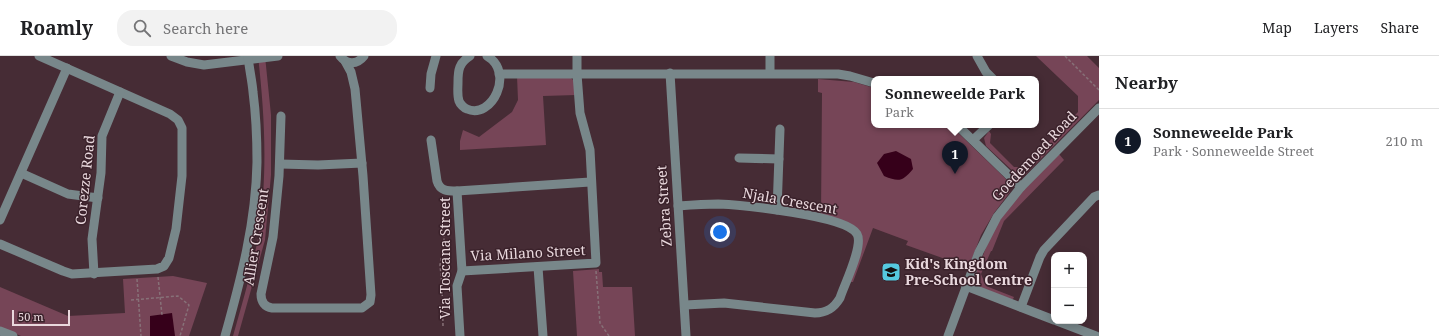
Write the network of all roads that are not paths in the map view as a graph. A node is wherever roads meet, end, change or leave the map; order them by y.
1 (39, 56) edge
2 (171, 56) edge
3 (278, 56) edge
4 (436, 56) edge
5 (470, 56) edge
6 (487, 56) edge
7 (577, 56) edge
8 (770, 56) edge
9 (977, 56) edge
10 (248, 58) edge
11 (340, 58) edge
12 (362, 58) edge
13 (67, 68) junction
14 (670, 73) junction
15 (770, 73) junction
16 (500, 74) junction
17 (577, 74) junction
18 (990, 76) edge
19 (871, 82) edge
20 (430, 88) dead end
21 (355, 89) junction
22 (120, 92) junction
23 (1099, 108) edge
24 (281, 116) dead end
25 (960, 128) edge
26 (986, 128) edge
27 (780, 129) dead end
28 (431, 140) dead end
29 (973, 140) junction
30 (739, 158) dead end
31 (779, 159) junction
32 (362, 163) junction
33 (280, 164) junction
34 (21, 173) junction
35 (590, 182) junction
36 (1021, 187) junction
37 (457, 191) junction
38 (1099, 195) edge
39 (98, 198) junction
40 (678, 206) junction
41 (777, 210) junction
42 (0, 220) edge
43 (0, 244) edge
44 (538, 267) junction
45 (462, 271) junction
46 (94, 274) junction
47 (966, 286) junction
48 (685, 306) junction
49 (1021, 307) junction
50 (1051, 319) edge
51 (1065, 324) edge
52 (0, 330) edge
53 (12, 336) edge
54 (225, 336) edge
55 (460, 336) edge
56 (543, 336) edge
57 (686, 336) edge
58 (948, 336) edge
59 (1096, 336) edge

1 - 13 street
2 - 10 street
3 - 10 street
4 - 20 street
5 - 16 street
6 - 16 street
7 - 17 street
8 - 15 street
9 - 18 street
10 - 54 street
11 - 12 street
11 - 21 street, Allier Crescent
12 - 21 street, Allier Crescent
13 - 22 street
13 - 34 street
14 - 15 street
14 - 17 street
14 - 40 street, Zebra Street
15 - 19 street
16 - 17 street
17 - 35 street
21 - 32 street, Allier Crescent
22 - 39 street, Corezze Road
22 - 46 street
23 - 36 street, Goedemoed Road
24 - 33 street, Allier Crescent
25 - 29 street
26 - 29 street
27 - 31 street
28 - 37 street
29 - 36 street
30 - 31 street
31 - 41 street
32 - 33 street
32 - 33 street, Allier Crescent
34 - 39 street
34 - 42 street
35 - 37 street, Via Toscana Street
35 - 44 street, Via Milano Street
36 - 47 street, Goedemoed Road
37 - 45 street, Via Toscana Street
38 - 49 street
39 - 46 street, Corezze Road
40 - 41 street, Njala Crescent
40 - 48 street, Zebra Street
41 - 48 street, Njala Crescent
43 - 46 street
44 - 45 street, Via Milano Street
44 - 56 street
45 - 55 street, Via Toscana Street
47 - 49 street
47 - 58 street, Goedemoed Road
48 - 57 street, Zebra Street
49 - 50 street
51 - 59 street
52 - 53 street

